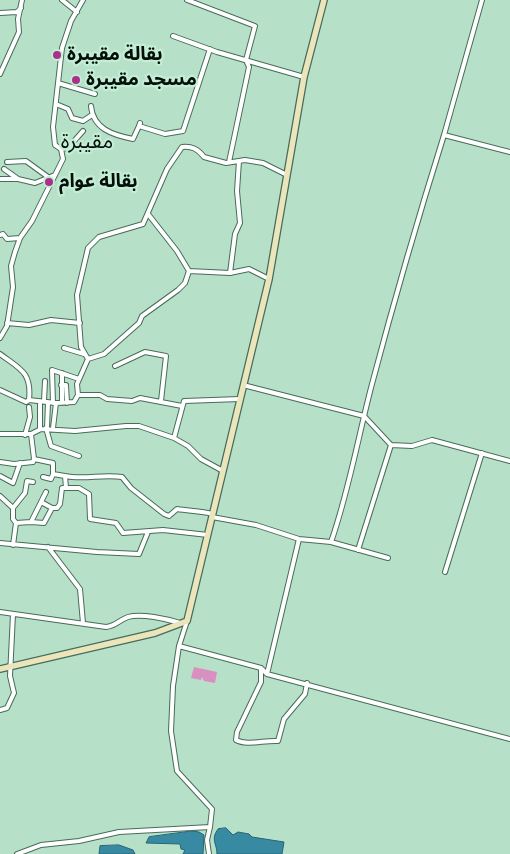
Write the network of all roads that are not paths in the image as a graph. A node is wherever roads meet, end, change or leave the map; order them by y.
1 (22, 0) edge
2 (62, 0) edge
3 (83, 0) edge
4 (186, 0) edge
5 (324, 0) edge
6 (482, 0) edge
7 (21, 8) junction
8 (77, 12) junction
9 (0, 13) edge
10 (173, 36) dead end
11 (210, 50) junction
12 (246, 60) junction
13 (0, 74) edge
14 (304, 77) junction
15 (58, 84) junction
16 (95, 94) dead end
17 (56, 104) junction
18 (91, 106) dead end
19 (92, 115) junction
20 (83, 131) dead end
21 (444, 136) junction
22 (61, 149) junction
23 (510, 152) edge
24 (239, 161) junction
25 (8, 162) dead end
26 (229, 162) junction
27 (4, 169) dead end
28 (285, 174) junction
29 (54, 175) junction
30 (48, 177) junction
31 (1, 178) edge
32 (18, 179) junction
33 (148, 214) junction
34 (0, 235) edge
35 (20, 238) junction
36 (189, 272) junction
37 (230, 274) junction
38 (268, 280) junction
39 (7, 323) junction
40 (80, 323) junction
41 (0, 338) edge
42 (64, 348) dead end
43 (0, 354) edge
44 (84, 354) junction
45 (88, 359) junction
46 (115, 366) dead end
47 (62, 373) junction
48 (45, 380) dead end
49 (79, 380) junction
50 (61, 385) junction
51 (243, 385) junction
52 (0, 390) edge
53 (78, 395) junction
54 (240, 399) junction
55 (28, 400) junction
56 (44, 402) junction
57 (161, 402) junction
58 (54, 403) junction
59 (62, 403) junction
60 (67, 403) junction
61 (182, 406) junction
62 (29, 407) dead end
63 (364, 416) junction
64 (53, 428) junction
65 (44, 429) junction
66 (0, 434) edge
67 (25, 434) junction
68 (31, 434) junction
69 (174, 438) junction
70 (392, 446) junction
71 (482, 454) junction
72 (79, 456) dead end
73 (34, 458) junction
74 (510, 461) edge
75 (0, 462) edge
76 (20, 463) junction
77 (223, 470) junction
78 (53, 474) junction
79 (0, 476) edge
80 (65, 476) junction
81 (43, 477) dead end
82 (33, 482) dead end
83 (66, 488) junction
84 (46, 492) dead end
85 (0, 496) edge
86 (40, 502) junction
87 (13, 508) junction
88 (52, 508) junction
89 (212, 516) junction
90 (31, 522) junction
91 (16, 523) junction
92 (148, 532) junction
93 (208, 535) junction
94 (299, 539) junction
95 (331, 542) junction
96 (0, 543) edge
97 (13, 544) junction
98 (48, 547) junction
99 (358, 550) junction
100 (388, 558) dead end
101 (445, 572) dead end
102 (0, 612) edge
103 (13, 614) junction
104 (187, 621) junction
105 (83, 622) junction
106 (180, 624) junction
107 (179, 646) junction
108 (10, 667) junction
109 (261, 668) junction
110 (0, 669) edge
111 (267, 674) junction
112 (307, 683) junction
113 (0, 710) edge
114 (510, 739) edge
115 (210, 827) junction
116 (17, 854) edge
117 (209, 854) edge

1 - 7 street
2 - 8 street
3 - 8 street
4 - 12 street
5 - 14 street
6 - 21 street
7 - 9 street
7 - 13 street
8 - 15 street
10 - 11 street
11 - 12 street
11 - 19 street
12 - 14 street
12 - 26 street
14 - 28 street
15 - 16 street
15 - 17 street
17 - 19 street
17 - 22 street
18 - 19 street
20 - 22 street
21 - 23 street
21 - 63 street
22 - 29 street
24 - 26 street
24 - 28 street
24 - 37 street
25 - 30 street
26 - 33 street
27 - 32 street
28 - 38 street
29 - 30 street
29 - 35 street
30 - 32 street
31 - 32 street
33 - 36 street
33 - 40 street
34 - 35 street
35 - 39 street
36 - 37 street
36 - 45 street
37 - 38 street
38 - 51 street
39 - 40 street
39 - 41 street
40 - 44 street
42 - 44 street
43 - 55 street
44 - 45 street
45 - 49 street
46 - 57 street
47 - 49 street
47 - 50 street
47 - 58 street
48 - 56 street
49 - 53 street
50 - 59 street
50 - 60 street
51 - 54 street
51 - 63 street
52 - 55 street
53 - 57 street
53 - 60 street
54 - 61 street
54 - 77 street
55 - 56 street
56 - 58 street
56 - 65 street
56 - 65 street
57 - 61 street
58 - 59 street
58 - 64 street
59 - 60 street
61 - 69 street
62 - 67 street
63 - 70 street
63 - 95 street
64 - 65 street
64 - 69 street
65 - 68 street
65 - 72 street
66 - 67 street
67 - 68 street
68 - 73 street
69 - 77 street
70 - 71 street
70 - 99 street
71 - 74 street
71 - 101 street
73 - 76 street
73 - 78 street
75 - 76 street
76 - 79 street
77 - 89 street
78 - 80 street
78 - 81 street
80 - 83 street
80 - 89 street
82 - 87 street
83 - 88 street
83 - 92 street
84 - 86 street
85 - 87 street
86 - 88 street
86 - 90 street
87 - 91 street
88 - 90 street
89 - 93 street
89 - 94 street
90 - 91 street
91 - 97 street
92 - 93 street
92 - 98 street
93 - 104 street
94 - 95 street
94 - 111 street
95 - 99 street
96 - 97 street
97 - 98 street
98 - 105 street
99 - 100 street
102 - 103 street
103 - 105 street
103 - 108 street
104 - 106 street
104 - 107 street
105 - 106 street
106 - 108 street
107 - 109 street
107 - 115 street
108 - 110 street
108 - 113 street
109 - 111 street
109 - 112 street
111 - 112 street
112 - 114 street
115 - 116 street
115 - 117 street

